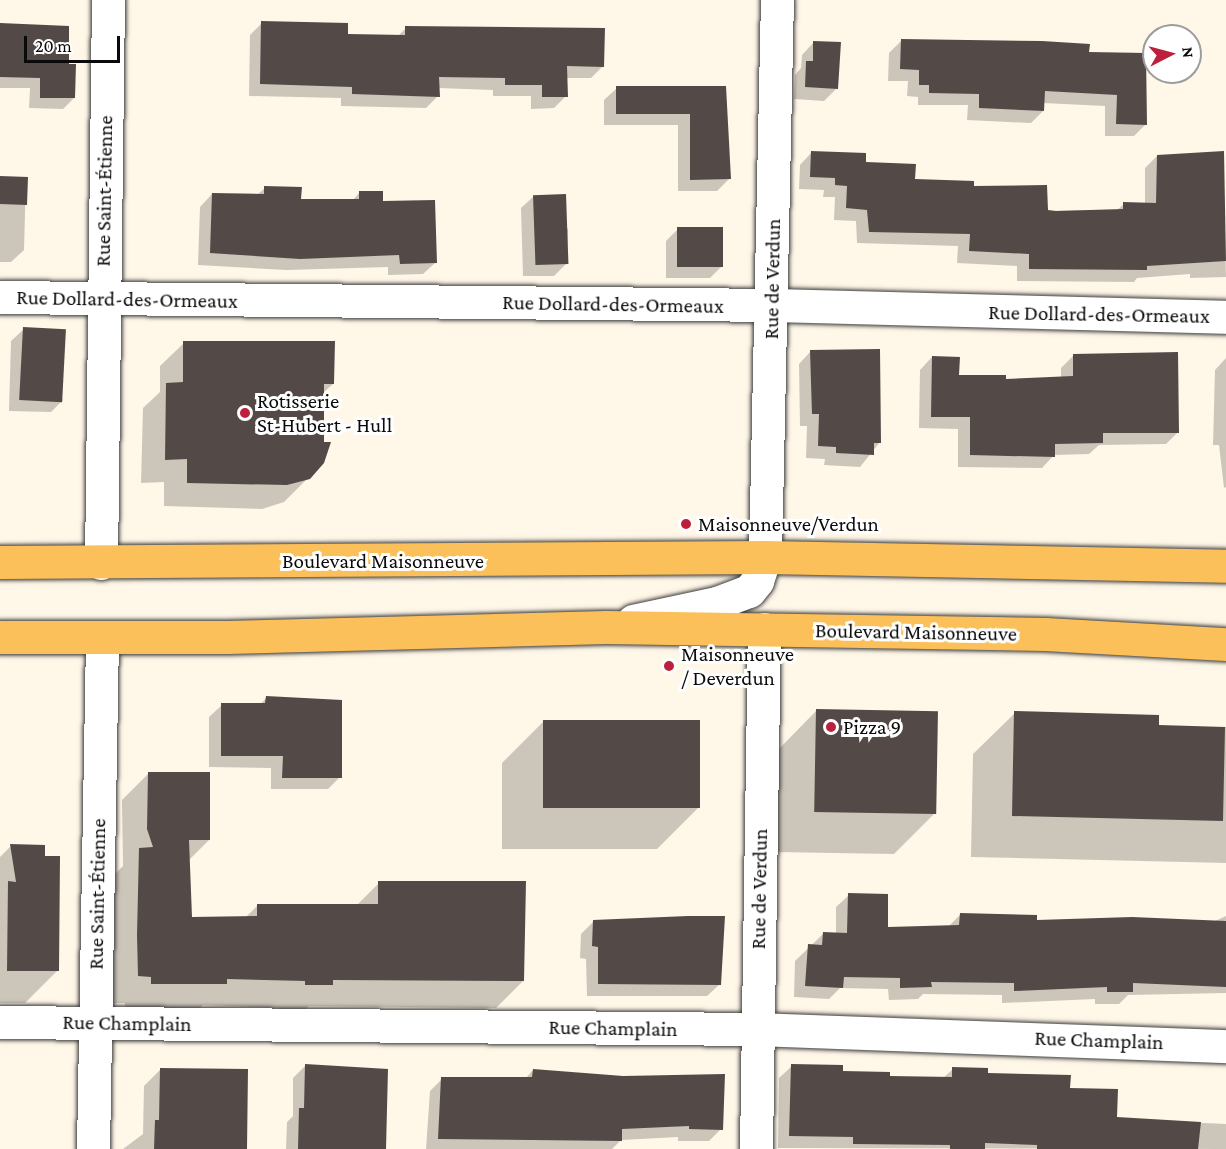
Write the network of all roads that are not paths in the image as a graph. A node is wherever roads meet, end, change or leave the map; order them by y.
1 (108, 0) edge
2 (777, 0) edge
3 (0, 297) edge
4 (102, 298) junction
5 (771, 305) junction
6 (1226, 317) edge
7 (765, 558) junction
8 (0, 562) edge
9 (101, 563) junction
10 (1226, 566) edge
11 (606, 627) junction
12 (764, 629) junction
13 (0, 637) edge
14 (102, 639) junction
15 (1226, 644) edge
16 (0, 1022) edge
17 (94, 1023) junction
18 (758, 1029) junction
19 (1226, 1046) edge
20 (93, 1149) edge
21 (756, 1149) edge

1 - 4 street, Rue Saint-Étienne
2 - 5 street, Rue de Verdun
3 - 4 street, Rue Dollard-des-Ormeaux
4 - 5 street, Rue Dollard-des-Ormeaux
4 - 9 street, Rue Saint-Étienne
5 - 6 street, Rue Dollard-des-Ormeaux
5 - 7 street, Rue de Verdun
7 - 9 main road, Boulevard Maisonneuve
7 - 10 main road, Boulevard Maisonneuve
7 - 11 street, Boulevard Maisonneuve
8 - 9 main road, Boulevard Maisonneuve
11 - 12 main road, Boulevard Maisonneuve
11 - 14 main road, Boulevard Maisonneuve
12 - 15 main road, Boulevard Maisonneuve
12 - 18 street, Rue de Verdun
13 - 14 main road, Boulevard Maisonneuve
14 - 17 street, Rue Saint-Étienne
16 - 17 street, Rue Champlain
17 - 18 street, Rue Champlain
17 - 20 street, Rue Saint-Étienne
18 - 19 street, Rue Champlain
18 - 21 street, Rue de Verdun

